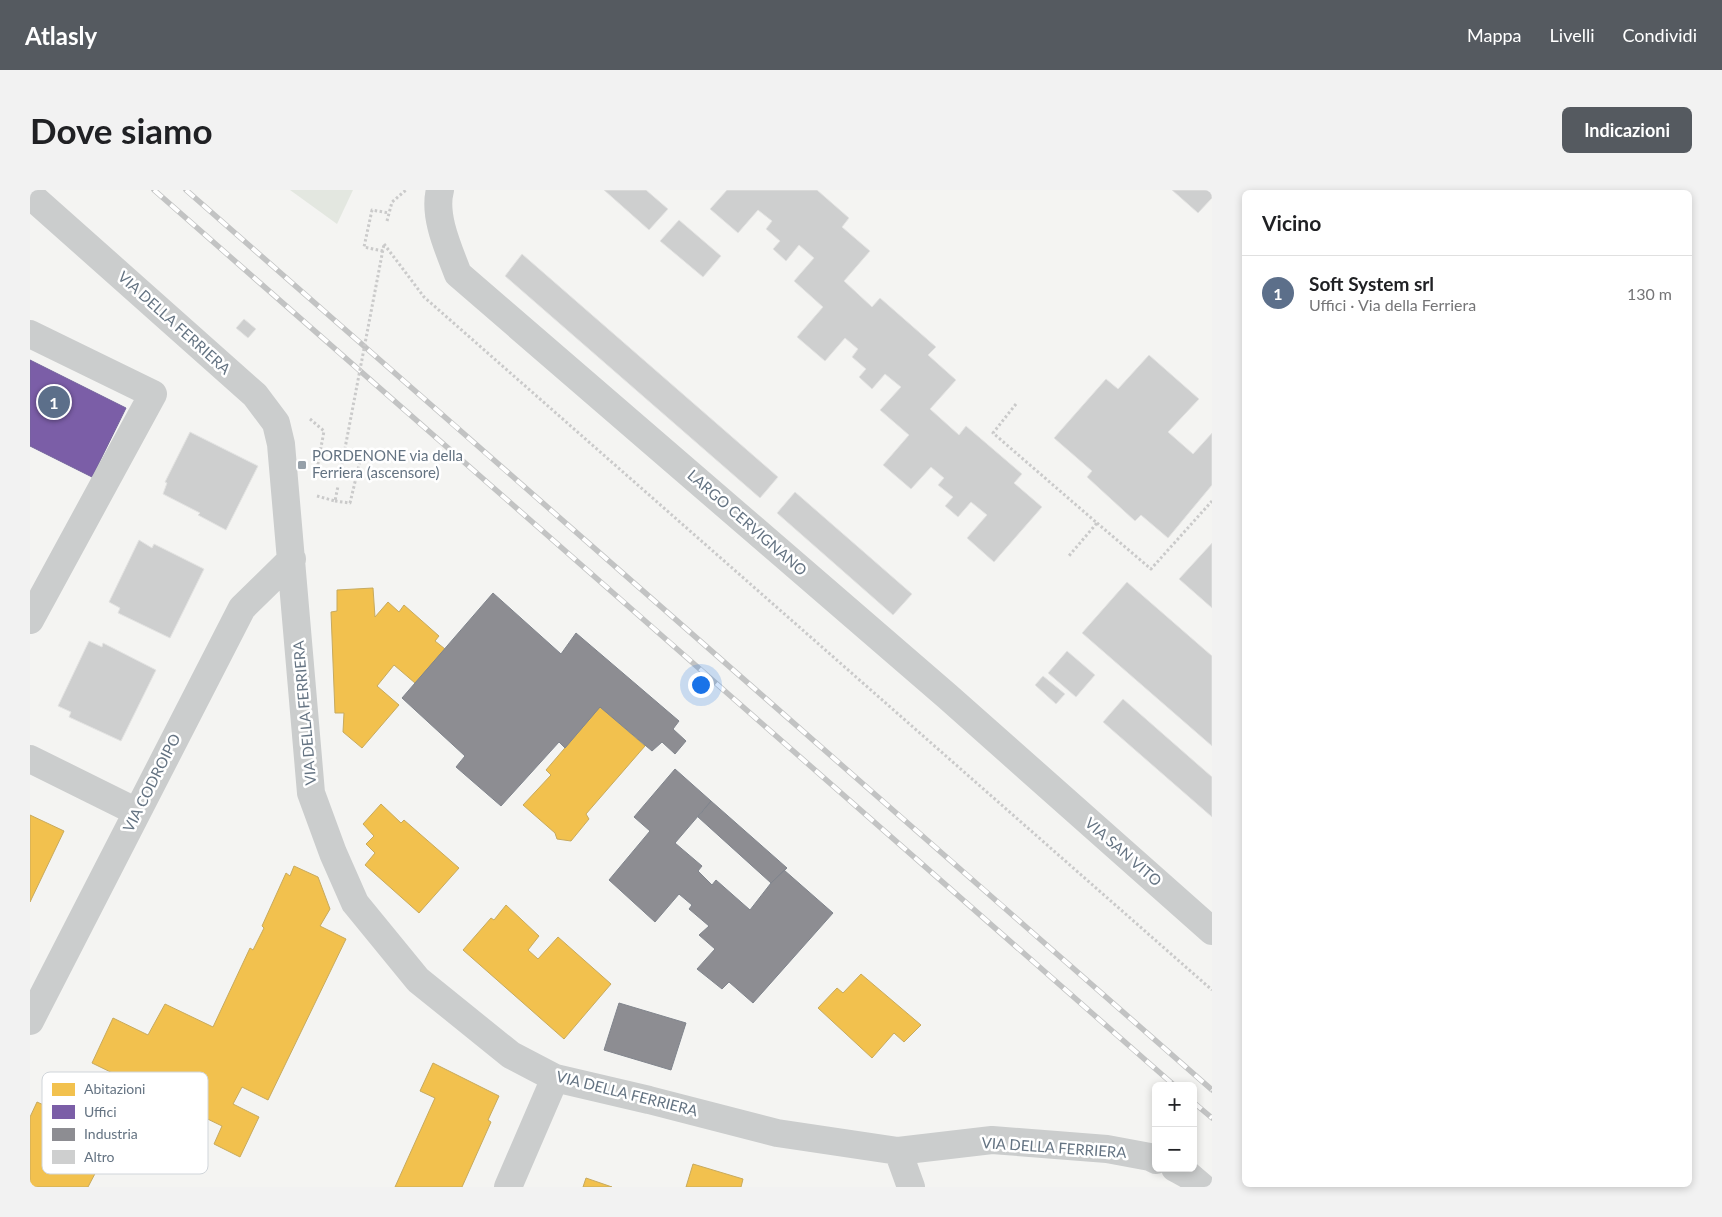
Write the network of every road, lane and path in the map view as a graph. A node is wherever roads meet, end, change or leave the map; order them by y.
1 (406, 190) edge
2 (440, 190) edge
3 (30, 195) edge
4 (389, 213) junction
5 (387, 221) dead end
6 (383, 251) junction
7 (30, 334) edge
8 (1016, 404) dead end
9 (343, 458) junction
10 (342, 464) dead end
11 (334, 501) dead end
12 (1212, 501) edge
13 (1097, 523) junction
14 (1068, 557) dead end
15 (292, 559) junction
16 (30, 620) edge
17 (30, 759) edge
18 (1034, 774) joint
19 (137, 812) junction
20 (1212, 931) edge
21 (1212, 990) edge
22 (30, 1021) edge
23 (555, 1078) junction
24 (898, 1151) junction
25 (1152, 1158) edge
26 (508, 1187) edge
27 (911, 1187) edge

1 - 4 path
2 - 18 street, LARGO CERVIGNANO
3 - 15 street, VIA DELLA FERRIERA
4 - 5 path
4 - 6 path
6 - 9 path, bridge
6 - 21 path, bridge
7 - 16 street
8 - 13 path
9 - 10 path, bridge
9 - 11 path
12 - 13 path
13 - 14 path
15 - 19 street, VIA CODROIPO
15 - 23 street, VIA DELLA FERRIERA
17 - 19 street
18 - 20 street, VIA SAN VITO
19 - 22 street, VIA CODROIPO
23 - 24 street, VIA DELLA FERRIERA
23 - 26 street
24 - 25 street, VIA DELLA FERRIERA
24 - 27 street

